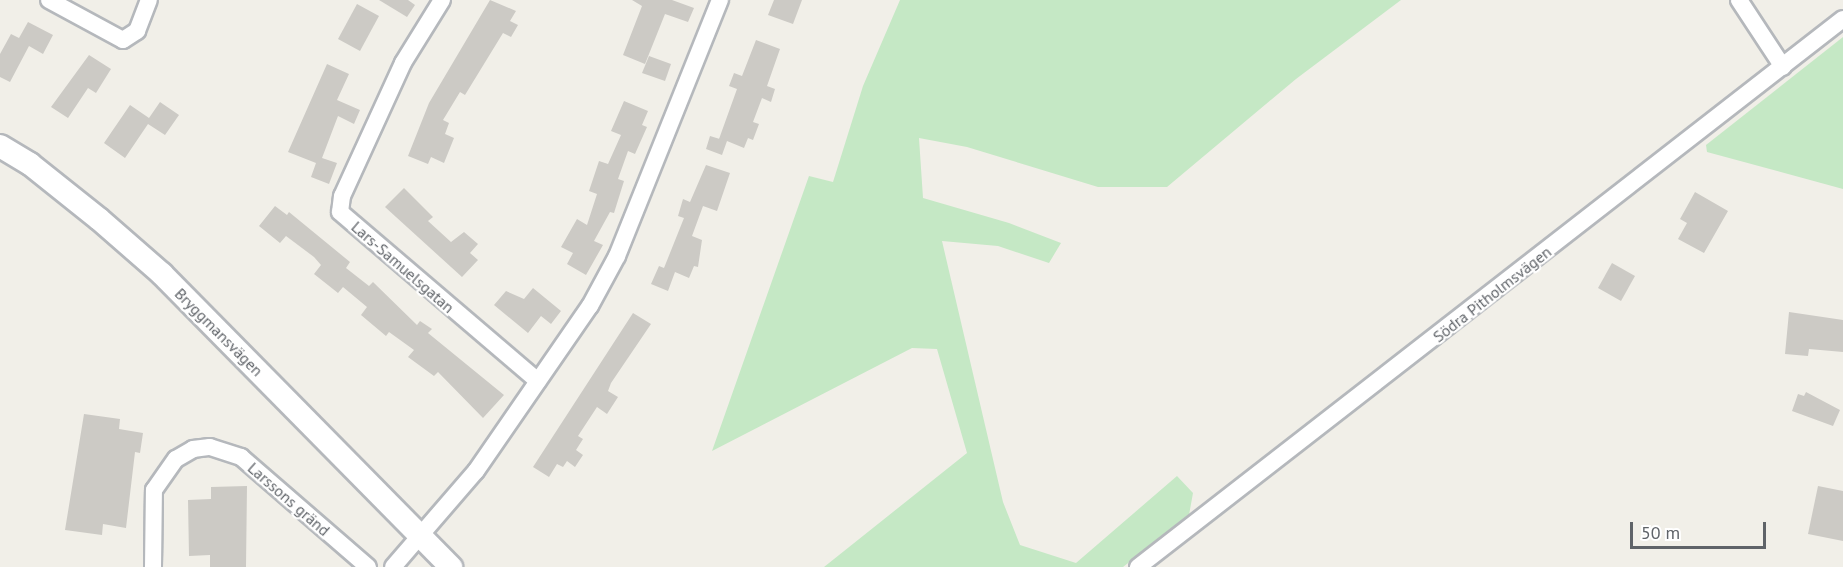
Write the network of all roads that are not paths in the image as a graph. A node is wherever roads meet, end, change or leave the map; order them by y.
1 (49, 0) edge
2 (149, 0) edge
3 (442, 0) edge
4 (720, 0) edge
5 (1739, 0) edge
6 (1843, 19) edge
7 (1783, 67) junction
8 (0, 146) edge
9 (538, 381) junction
10 (422, 537) junction
11 (153, 567) edge
12 (368, 567) edge
13 (393, 567) edge
14 (451, 567) edge
15 (1138, 567) edge

1 - 2 street
3 - 9 street, Lars-Samuelsgatan
4 - 9 street
5 - 7 street
6 - 7 street, Södra Pitholmsvägen
7 - 15 street, Södra Pitholmsvägen
8 - 10 street, Bryggmansvägen
9 - 10 street
10 - 13 street
10 - 14 street
11 - 12 street, Larssons gränd

